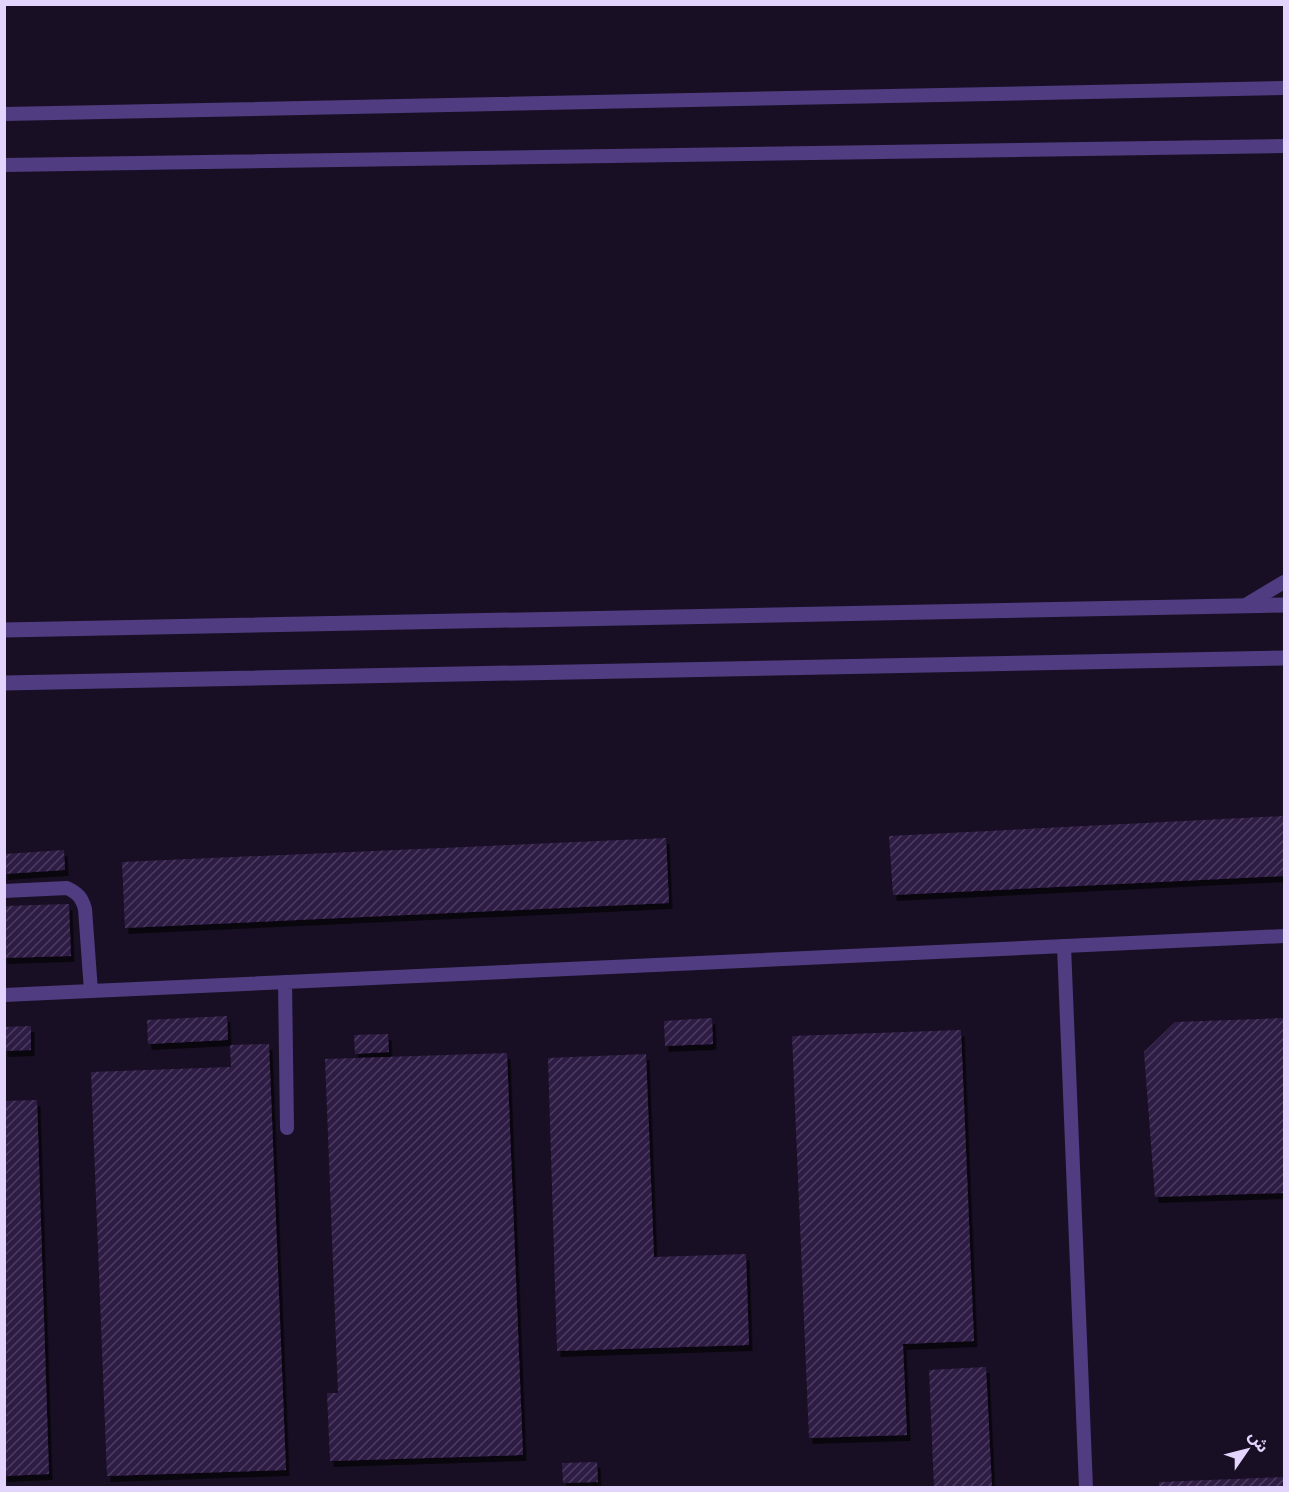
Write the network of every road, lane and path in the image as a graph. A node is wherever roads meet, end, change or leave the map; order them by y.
1 (1284, 88) edge
2 (4, 114) edge
3 (1284, 146) edge
4 (4, 165) edge
5 (1284, 582) edge
6 (1284, 605) edge
7 (1244, 606) junction
8 (4, 630) edge
9 (1284, 658) edge
10 (4, 683) edge
11 (4, 891) edge
12 (1284, 936) edge
13 (1064, 946) junction
14 (285, 982) junction
15 (91, 991) junction
16 (4, 995) edge
17 (287, 1128) dead end
18 (1086, 1488) edge

1 - 2 lane
3 - 4 lane
5 - 7 lane
6 - 7 street
7 - 8 street
9 - 10 street
11 - 15 lane
12 - 13 lane
13 - 14 lane
13 - 18 lane
14 - 15 lane
14 - 17 lane
15 - 16 lane

